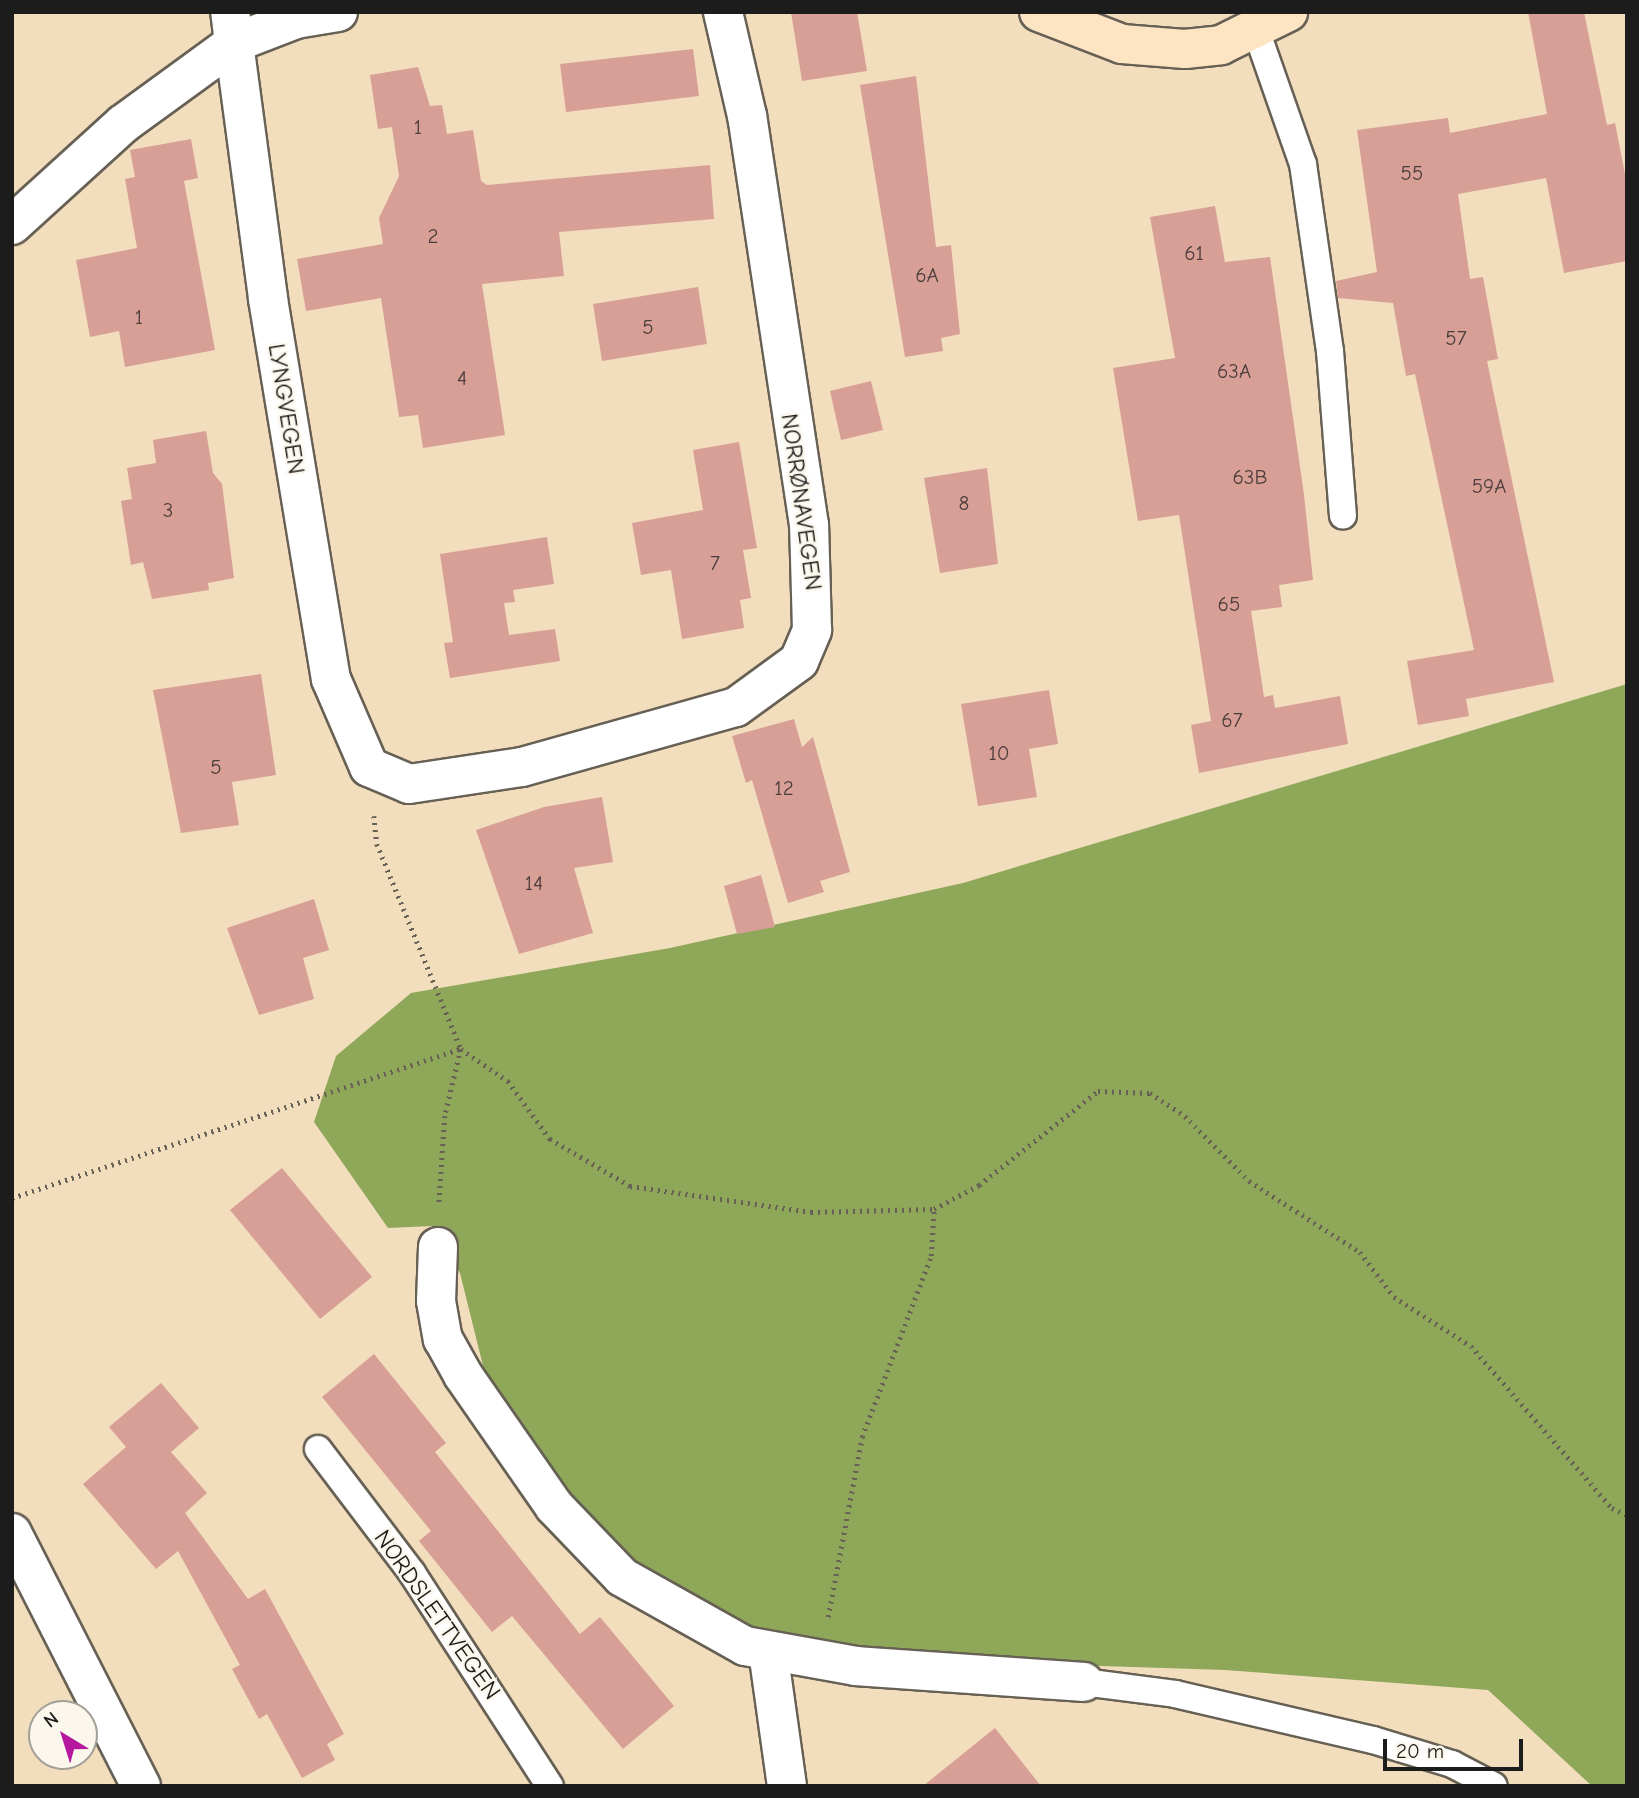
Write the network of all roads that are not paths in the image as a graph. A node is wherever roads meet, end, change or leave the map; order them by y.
1 (338, 12) edge
2 (723, 12) edge
3 (1039, 12) edge
4 (1272, 21) edge
5 (232, 28) edge
6 (12, 225) edge
7 (1343, 515) dead end
8 (369, 767) joint
9 (438, 1247) road end
10 (318, 1449) dead end
11 (12, 1533) edge
12 (768, 1651) junction
13 (1083, 1682) joint
14 (141, 1786) edge
15 (550, 1786) edge
16 (787, 1786) edge
17 (1494, 1786) edge

1 - 5 street
2 - 8 street, NORRØNAVEGEN
3 - 4 street
4 - 7 lane
5 - 6 street
5 - 8 street, LYNGVEGEN
9 - 12 street
10 - 15 lane, NORDSLETTVEGEN
11 - 14 street
12 - 13 street
12 - 16 street
13 - 17 lane

